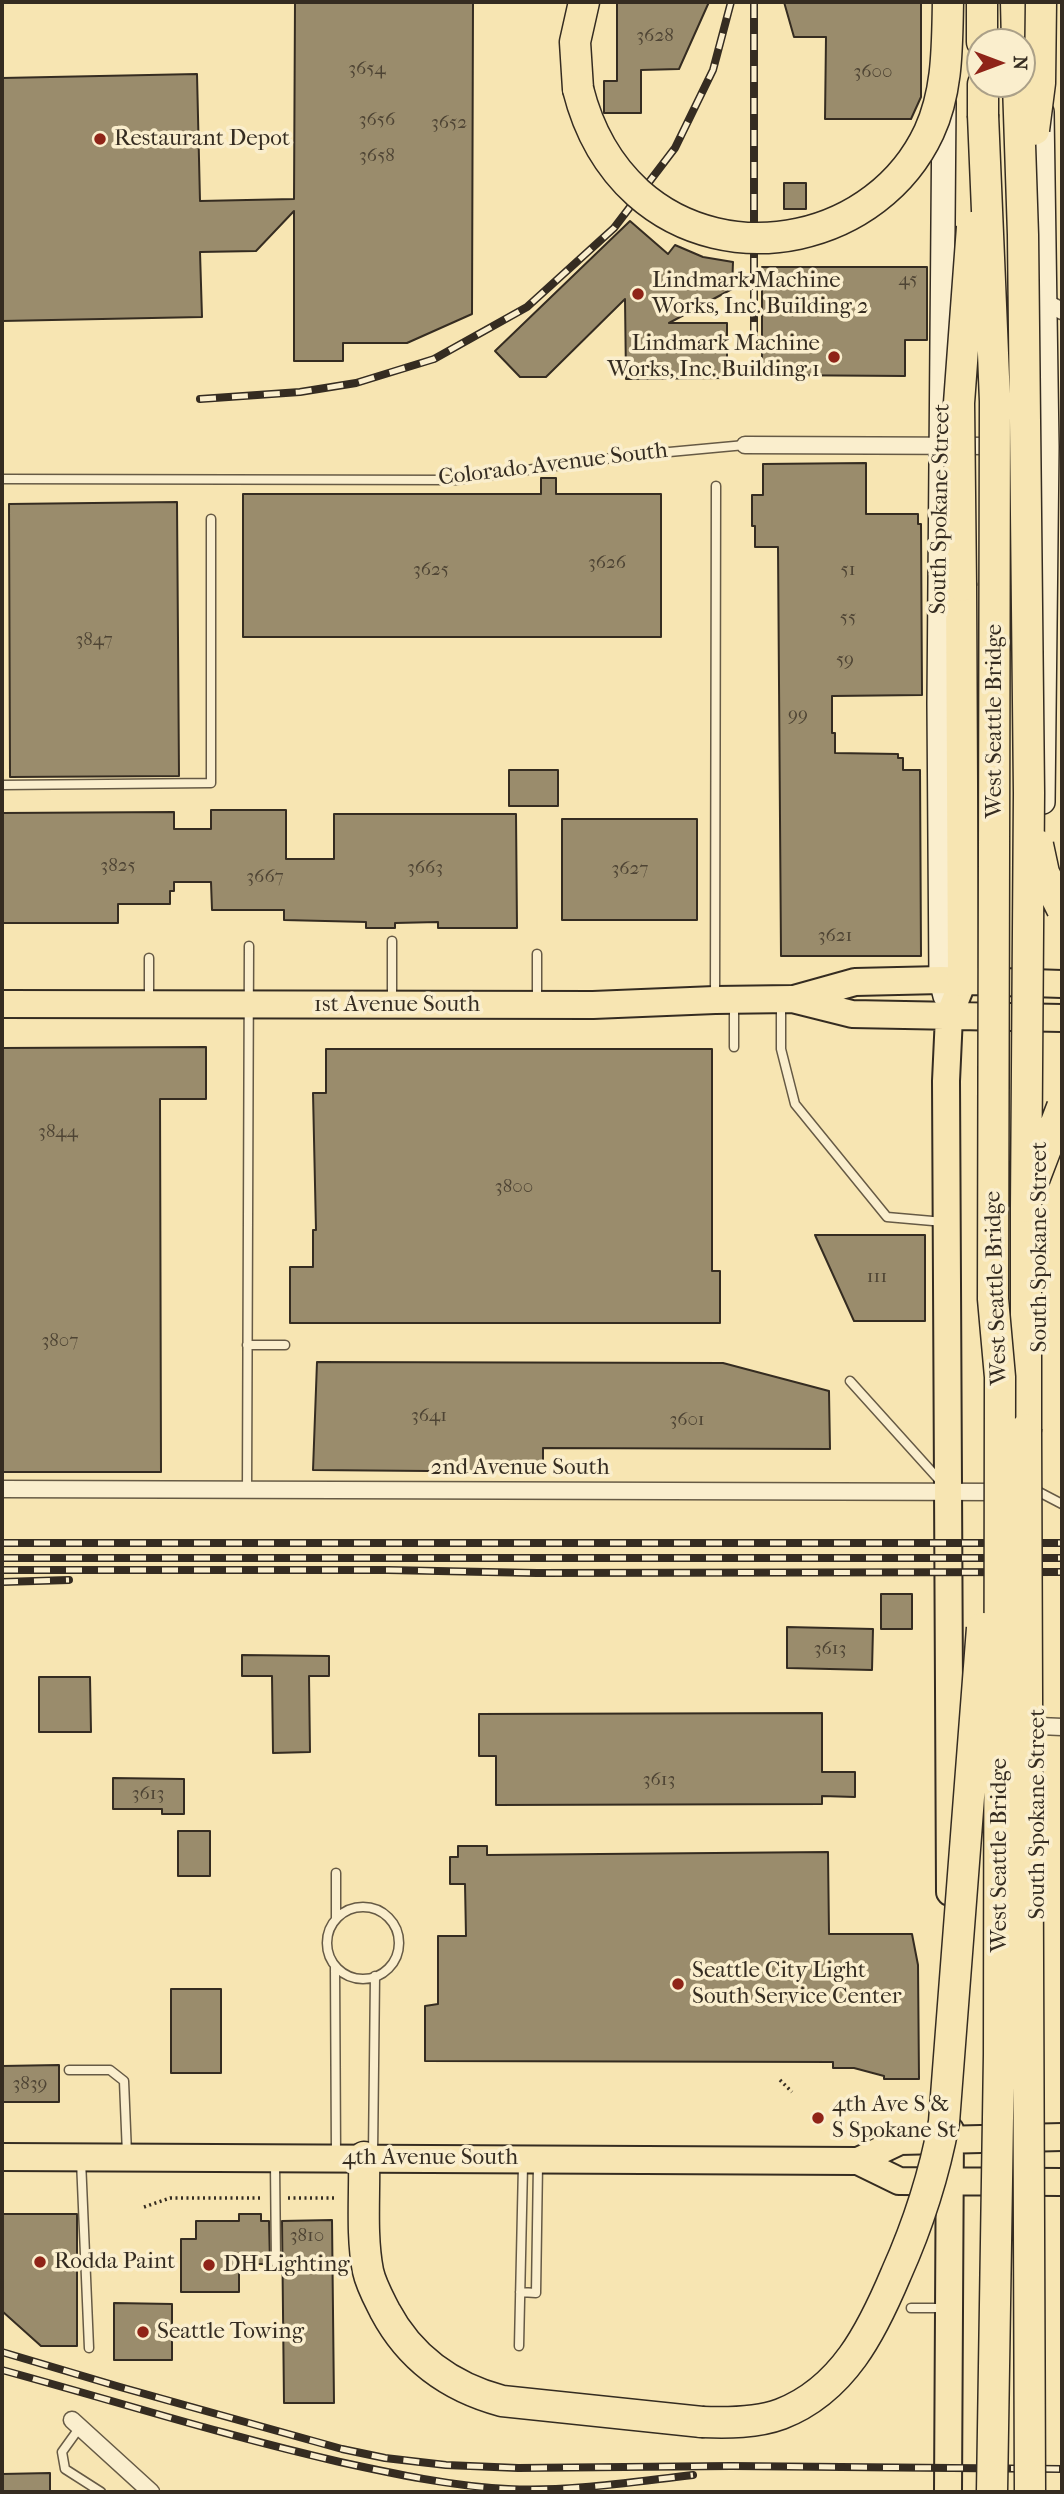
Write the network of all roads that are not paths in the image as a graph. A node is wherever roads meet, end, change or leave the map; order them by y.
1 (583, 2) edge
2 (941, 2) edge
3 (948, 2) edge
4 (982, 2) edge
5 (1016, 2) edge
6 (1040, 2) edge
7 (982, 28) edge
8 (1023, 28) edge
9 (1032, 28) edge
10 (942, 47) junction
11 (966, 47) edge
12 (983, 98) edge
13 (1019, 98) edge
14 (1029, 98) edge
15 (983, 115) junction
16 (944, 234) junction
17 (1034, 235) junction
18 (1054, 306) edge
19 (745, 446) joint
20 (942, 446) junction
21 (1055, 447) edge
22 (2, 479) edge
23 (716, 486) dead end
24 (211, 520) dead end
25 (940, 571) junction
26 (1051, 572) junction
27 (2, 785) edge
28 (1029, 793) junction
29 (1062, 909) edge
30 (392, 942) dead end
31 (249, 946) dead end
32 (537, 954) dead end
33 (149, 958) dead end
34 (952, 980) junction
35 (1052, 984) edge
36 (786, 999) junction
37 (725, 1000) junction
38 (2, 1004) edge
39 (149, 1004) junction
40 (248, 1004) junction
41 (391, 1005) junction
42 (537, 1005) junction
43 (949, 1016) junction
44 (1052, 1018) edge
45 (734, 1047) dead end
46 (1062, 1107) edge
47 (1026, 1207) junction
48 (947, 1222) junction
49 (993, 1299) junction
50 (247, 1345) junction
51 (285, 1345) dead end
52 (850, 1381) dead end
53 (2, 1489) edge
54 (247, 1491) junction
55 (949, 1491) junction
56 (1039, 1492) junction
57 (1062, 1504) edge
58 (1039, 1651) junction
59 (949, 1652) junction
60 (949, 1725) junction
61 (1051, 1726) edge
62 (336, 1873) dead end
63 (336, 1919) junction
64 (335, 1966) junction
65 (375, 1976) junction
66 (69, 2070) dead end
67 (1049, 2137) edge
68 (950, 2139) junction
69 (2, 2157) edge
70 (81, 2157) junction
71 (127, 2157) junction
72 (275, 2157) junction
73 (358, 2157) junction
74 (530, 2159) junction
75 (858, 2161) junction
76 (1049, 2182) edge
77 (950, 2183) junction
78 (275, 2263) dead end
79 (520, 2292) junction
80 (911, 2308) dead end
81 (950, 2308) junction
82 (519, 2346) dead end
83 (89, 2348) dead end
84 (76, 2423) joint
85 (101, 2492) edge
86 (151, 2492) edge
87 (948, 2492) edge
88 (992, 2492) edge
89 (1030, 2492) edge
90 (1036, 2492) edge

1 - 3 highway, bridge
2 - 10 main road, South Spokane Street
4 - 7 highway
5 - 8 highway
6 - 9 main road, South Spokane Street
6 - 17 highway, bridge
10 - 11 main road
10 - 16 main road, South Spokane Street
12 - 15 highway, West Seattle Bridge
13 - 17 highway, West Seattle Bridge, bridge
14 - 17 main road, South Spokane Street
15 - 34 highway, bridge
15 - 49 highway, West Seattle Bridge, bridge
16 - 17 main road
16 - 20 main road, South Spokane Street
17 - 18 main road, South Spokane Street
17 - 28 highway, West Seattle Bridge, bridge
18 - 21 main road, South Spokane Street
19 - 20 street, Colorado Avenue South
19 - 22 lane, Colorado Avenue South
20 - 21 street, Colorado Avenue South
20 - 25 main road, South Spokane Street
21 - 26 main road, South Spokane Street
23 - 37 lane
24 - 27 lane
25 - 26 main road
25 - 34 main road, South Spokane Street
26 - 35 main road, South Spokane Street
28 - 29 highway, bridge
28 - 47 highway, West Seattle Bridge, bridge
30 - 41 lane
31 - 40 lane
32 - 42 lane
33 - 39 lane
34 - 35 main road, 1st Avenue South
34 - 36 main road, 1st Avenue South
34 - 43 main road, South Spokane Street
35 - 44 main road, South Spokane Street
36 - 37 main road, 1st Avenue South
36 - 43 main road, 1st Avenue South
36 - 48 lane
37 - 42 main road, 1st Avenue South
37 - 45 lane
38 - 39 main road, 1st Avenue South
39 - 40 main road, 1st Avenue South
40 - 41 main road, 1st Avenue South
40 - 50 lane
41 - 42 main road, 1st Avenue South
43 - 44 main road, 1st Avenue South
43 - 48 main road, South Spokane Street
44 - 56 main road, South Spokane Street
46 - 47 highway, bridge
47 - 89 highway, West Seattle Bridge, bridge
48 - 55 main road, South Spokane Street
49 - 73 highway, bridge
49 - 88 highway, West Seattle Bridge, bridge
50 - 51 lane
50 - 54 lane
52 - 55 lane
53 - 54 street, 2nd Avenue South
54 - 55 street, 2nd Avenue South
55 - 56 street, 2nd Avenue South
55 - 59 main road, South Spokane Street
56 - 57 lane
56 - 58 main road, South Spokane Street
58 - 59 main road
58 - 61 main road, South Spokane Street
59 - 60 main road, South Spokane Street
60 - 61 main road
60 - 68 main road, South Spokane Street
61 - 67 main road, South Spokane Street
62 - 63 lane
63 - 64 lane
63 - 65 lane
64 - 65 lane
64 - 73 lane
65 - 73 lane
66 - 71 lane
67 - 68 main road, 4th Avenue South
67 - 76 main road, South Spokane Street
68 - 75 main road, 4th Avenue South
68 - 77 main road, South Spokane Street
69 - 70 main road, 4th Avenue South
70 - 71 main road, 4th Avenue South
70 - 83 lane
71 - 72 main road, 4th Avenue South
72 - 73 main road, 4th Avenue South
72 - 78 lane
73 - 74 main road, 4th Avenue South
74 - 75 main road, 4th Avenue South
74 - 79 lane
74 - 79 lane
75 - 77 main road, 4th Avenue South
76 - 77 main road, 4th Avenue South
76 - 90 main road, South Spokane Street
77 - 81 main road, South Spokane Street
79 - 82 lane
80 - 81 lane
81 - 87 main road, South Spokane Street
84 - 85 lane
84 - 86 street

